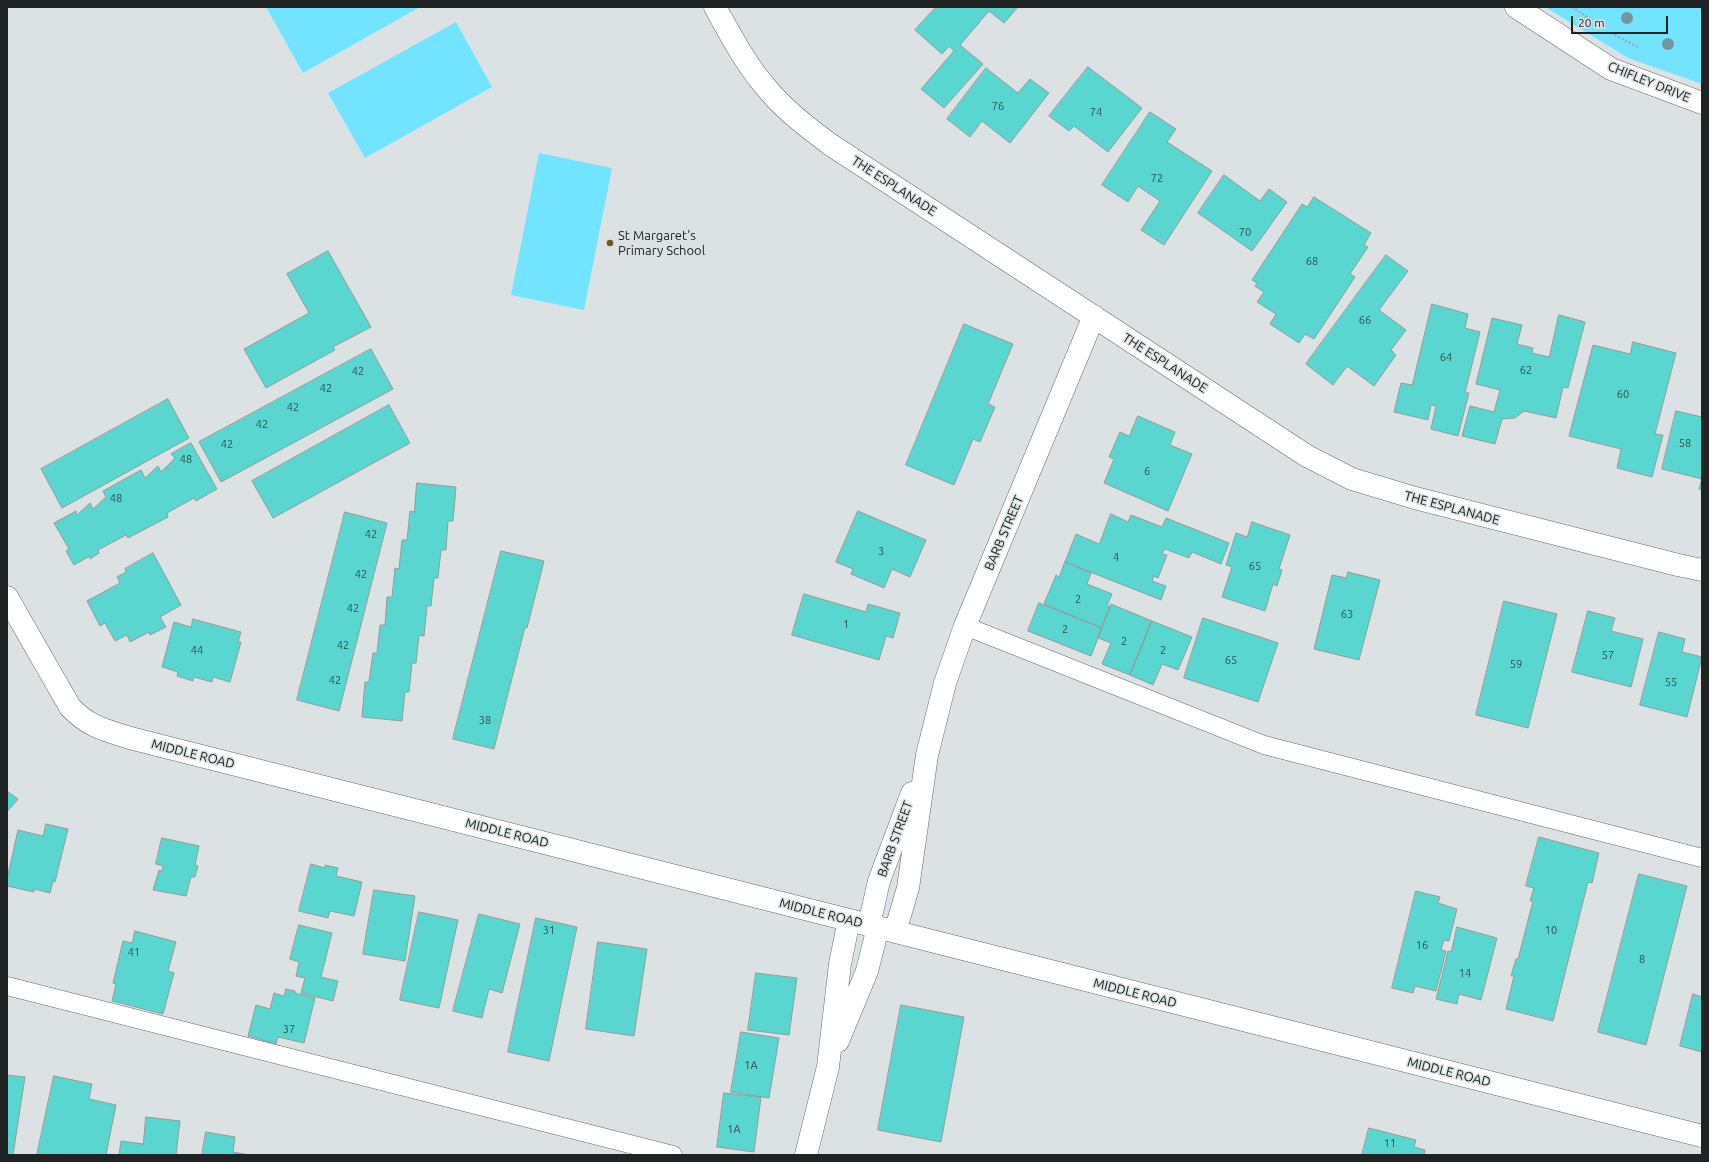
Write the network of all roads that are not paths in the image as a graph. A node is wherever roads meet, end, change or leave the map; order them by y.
1 (715, 7) edge
2 (1516, 7) edge
3 (1702, 103) edge
4 (1094, 316) junction
5 (1702, 570) edge
6 (7, 597) edge
7 (965, 626) junction
8 (927, 755) junction
9 (1702, 858) edge
10 (873, 926) junction
11 (7, 986) edge
12 (828, 1067) junction
13 (1702, 1136) edge
14 (673, 1155) edge
15 (806, 1155) edge

1 - 4 street, THE ESPLANADE
2 - 3 street, CHIFLEY DRIVE
4 - 5 street, THE ESPLANADE
4 - 7 street, BARB STREET
6 - 10 street, MIDDLE ROAD
7 - 8 street, BARB STREET
7 - 9 lane
8 - 10 street, BARB STREET
8 - 10 street, BARB STREET
10 - 12 street, BARB STREET
10 - 12 street, BARB STREET
10 - 13 street, MIDDLE ROAD
11 - 14 lane
12 - 15 street, BARB STREET

